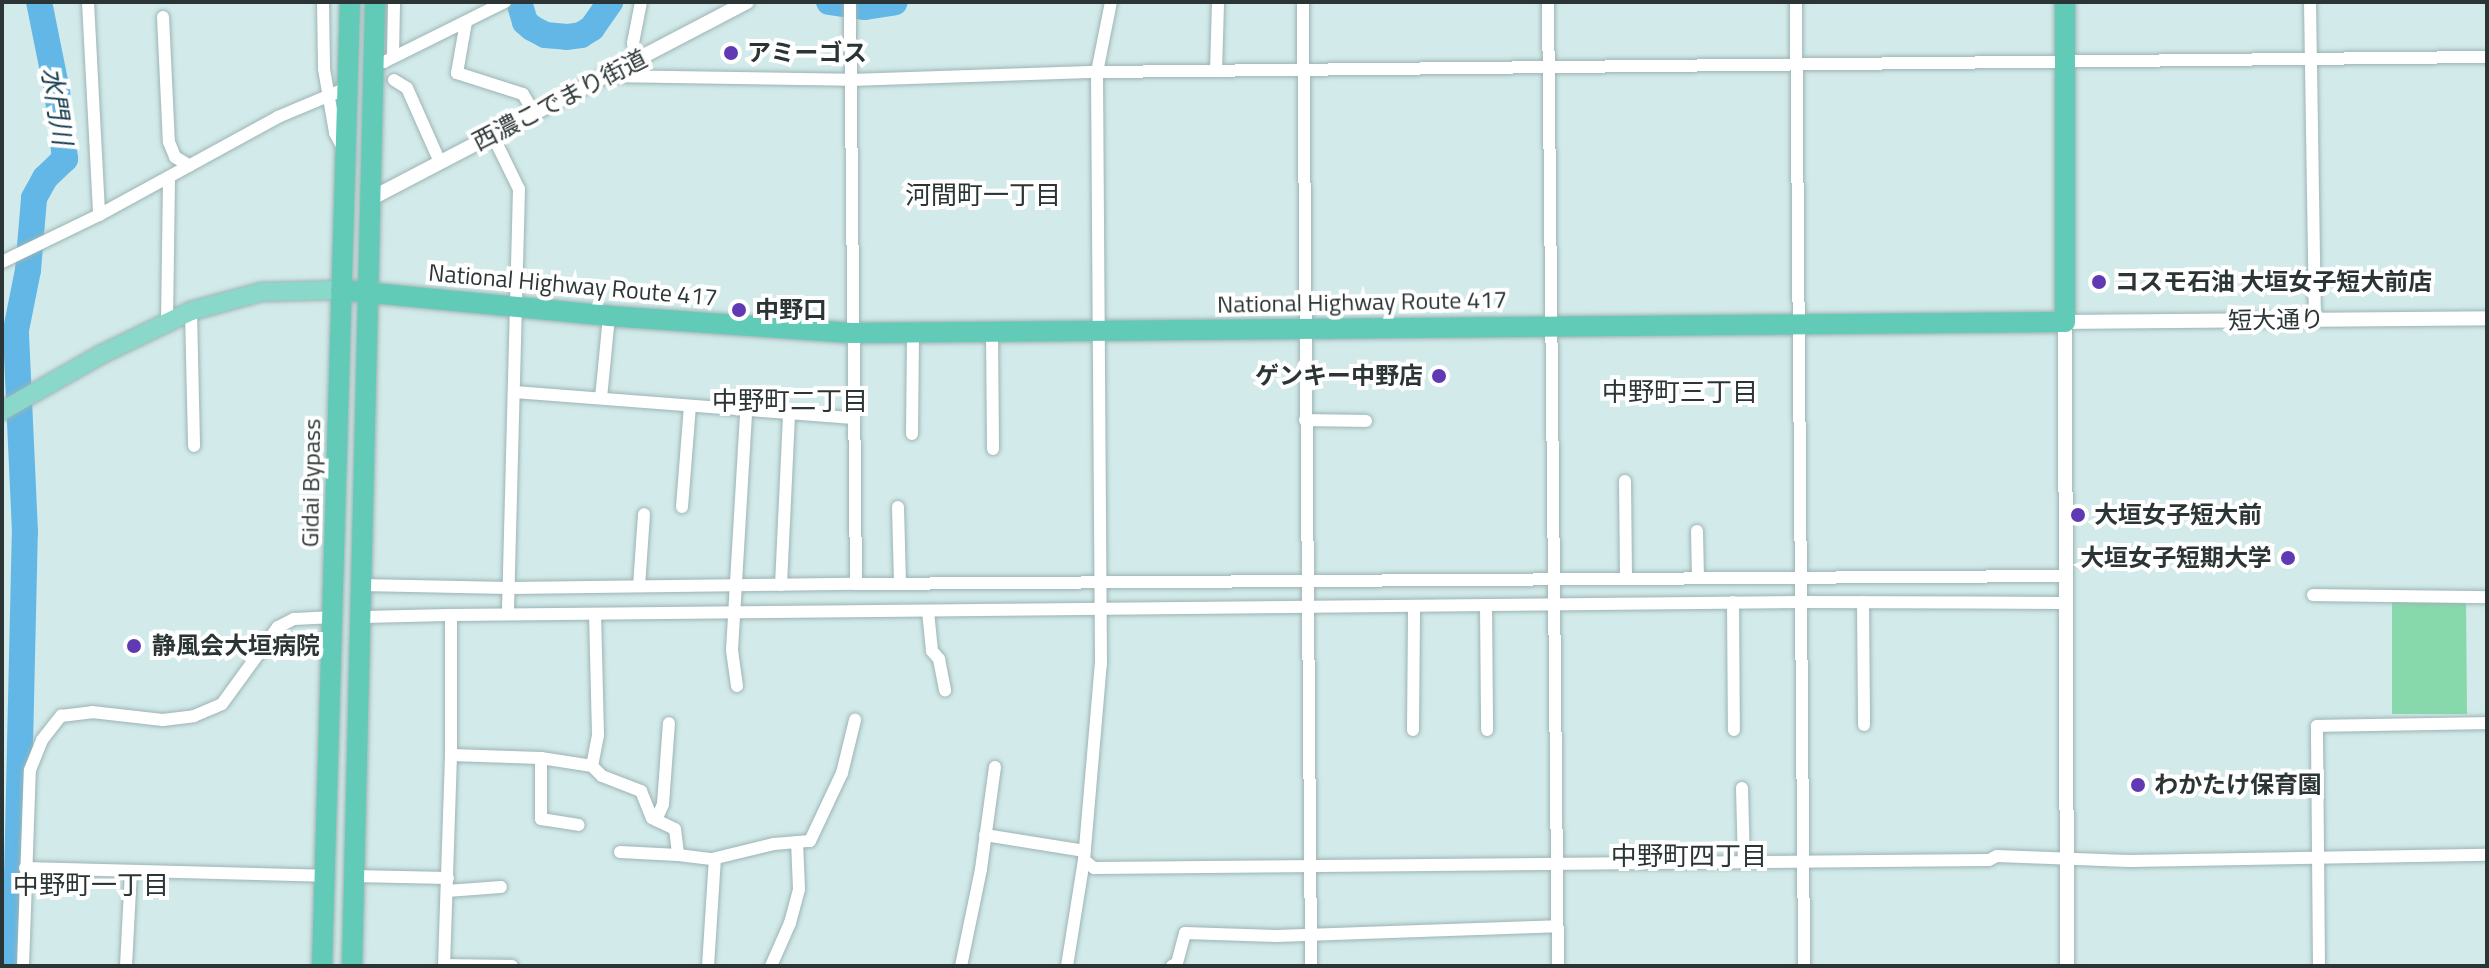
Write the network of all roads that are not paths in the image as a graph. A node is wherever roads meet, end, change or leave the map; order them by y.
1 (88, 2) edge
2 (323, 2) edge
3 (350, 2) edge
4 (375, 2) edge
5 (394, 2) edge
6 (505, 2) edge
7 (641, 2) edge
8 (747, 2) edge
9 (1111, 2) edge
10 (1218, 2) edge
11 (1303, 2) edge
12 (1548, 2) edge
13 (1796, 2) edge
14 (2065, 2) edge
15 (2310, 2) edge
16 (850, 8) edge
17 (163, 17) dead end
18 (466, 22) junction
19 (2487, 57) edge
20 (384, 59) junction
21 (636, 60) junction
22 (2311, 61) junction
23 (2065, 63) junction
24 (1797, 65) junction
25 (1548, 66) junction
26 (1304, 70) junction
27 (1216, 71) junction
28 (1097, 72) junction
29 (606, 76) junction
30 (394, 80) dead end
31 (850, 80) junction
32 (338, 90) junction
33 (534, 113) junction
34 (492, 134) junction
35 (440, 162) junction
36 (190, 166) junction
37 (169, 177) junction
38 (372, 198) junction
39 (99, 215) junction
40 (2, 262) edge
41 (341, 290) junction
42 (369, 293) junction
43 (518, 307) junction
44 (191, 311) junction
45 (609, 316) junction
46 (2487, 318) edge
47 (2315, 319) junction
48 (167, 322) junction
49 (2065, 322) junction
50 (1797, 325) junction
51 (1551, 326) junction
52 (1304, 329) junction
53 (1097, 330) junction
54 (992, 331) junction
55 (913, 332) junction
56 (851, 333) junction
57 (514, 392) junction
58 (601, 398) junction
59 (690, 406) junction
60 (5, 409) edge
61 (746, 411) junction
62 (789, 414) junction
63 (854, 418) junction
64 (1305, 420) junction
65 (1366, 421) dead end
66 (912, 434) dead end
67 (194, 446) dead end
68 (993, 449) dead end
69 (1625, 481) dead end
70 (682, 507) dead end
71 (898, 507) dead end
72 (644, 514) dead end
73 (1697, 531) dead end
74 (1698, 578) junction
75 (1626, 579) junction
76 (856, 584) junction
77 (900, 584) junction
78 (781, 585) junction
79 (639, 586) junction
80 (2063, 588) junction
81 (1801, 589) junction
82 (1553, 592) junction
83 (1307, 594) junction
84 (2313, 595) dead end
85 (1102, 596) junction
86 (2487, 597) edge
87 (735, 599) junction
88 (508, 601) junction
89 (1733, 602) junction
90 (1863, 602) junction
91 (360, 603) junction
92 (1486, 605) junction
93 (1414, 606) junction
94 (334, 610) junction
95 (928, 611) junction
96 (595, 614) junction
97 (451, 615) junction
98 (733, 643) junction
99 (718, 644) dead end
100 (737, 686) dead end
101 (945, 690) dead end
102 (855, 720) dead end
103 (669, 723) dead end
104 (2487, 723) edge
105 (1864, 725) dead end
106 (1413, 730) dead end
107 (1487, 730) dead end
108 (1734, 730) dead end
109 (451, 755) junction
110 (541, 758) junction
111 (592, 766) junction
112 (995, 767) dead end
113 (1742, 788) dead end
114 (656, 820) junction
115 (579, 825) dead end
116 (985, 835) junction
117 (797, 842) junction
118 (620, 852) dead end
119 (678, 855) junction
120 (2487, 855) edge
121 (1084, 856) junction
122 (2318, 856) junction
123 (2065, 857) junction
124 (715, 859) junction
125 (1802, 861) junction
126 (1744, 862) junction
127 (1556, 864) junction
128 (1310, 866) junction
129 (25, 868) junction
130 (131, 871) junction
131 (324, 876) junction
132 (354, 876) junction
133 (448, 885) junction
134 (501, 887) dead end
135 (1557, 926) junction
136 (1311, 933) junction
137 (444, 965) edge
138 (23, 966) edge
139 (126, 966) edge
140 (322, 966) edge
141 (352, 966) edge
142 (512, 966) edge
143 (708, 966) edge
144 (771, 966) edge
145 (961, 966) edge
146 (1067, 966) edge
147 (1172, 966) edge
148 (1311, 966) edge
149 (1558, 966) edge
150 (1804, 966) edge
151 (2067, 966) edge
152 (2319, 966) edge

1 - 39 street
2 - 32 street
3 - 32 highway, Gidai Bypass
4 - 20 highway
5 - 20 street
6 - 18 street
7 - 21 street
8 - 21 street, 西濃こでまり街道
9 - 28 street
10 - 27 street
11 - 26 street
12 - 25 street
13 - 24 street
14 - 23 highway
15 - 22 street
16 - 31 street
17 - 36 street
18 - 20 street
18 - 33 street
19 - 22 street
20 - 38 highway
21 - 29 street, 西濃こでまり街道
22 - 23 street
22 - 47 street
23 - 24 street
23 - 49 highway
24 - 25 street
24 - 50 street
25 - 26 street
25 - 51 street
26 - 27 street
26 - 52 street
27 - 28 street
28 - 31 street
28 - 53 street
29 - 31 street
29 - 33 street, 西濃こでまり街道
30 - 35 street
31 - 56 street
32 - 36 street
32 - 41 highway, Gidai Bypass
33 - 34 street, 西濃こでまり街道
34 - 35 street, 西濃こでまり街道
34 - 43 street
35 - 38 street, 西濃こでまり街道
36 - 37 street
37 - 39 street
37 - 48 street
38 - 42 highway
39 - 40 street
41 - 42 highway, National Highway Route 417
41 - 44 main road
41 - 94 highway, Gidai Bypass
42 - 43 highway, National Highway Route 417
42 - 91 highway
43 - 45 highway, National Highway Route 417
43 - 57 street
44 - 48 main road
44 - 67 street
45 - 56 highway, National Highway Route 417
45 - 58 street
46 - 47 street, 短大通り
47 - 49 street, 短大通り
48 - 60 main road
49 - 50 highway, National Highway Route 417
49 - 80 street
50 - 51 highway, National Highway Route 417
50 - 81 street
51 - 52 highway, National Highway Route 417
51 - 82 street
52 - 53 highway, National Highway Route 417
52 - 64 street
53 - 54 highway, National Highway Route 417
53 - 85 street
54 - 55 highway, National Highway Route 417
54 - 68 street
55 - 56 highway, National Highway Route 417
55 - 66 street
56 - 63 street
57 - 58 street
57 - 88 street
58 - 59 street
59 - 61 street
59 - 70 street
61 - 62 street
61 - 87 street
62 - 63 street
62 - 78 street
63 - 76 street
64 - 65 street
64 - 83 street
69 - 75 street
71 - 77 street
72 - 79 street
73 - 74 street
74 - 75 street
74 - 81 street
75 - 82 street
76 - 77 street
76 - 78 street
77 - 85 street
78 - 87 street
79 - 87 street
79 - 88 street
80 - 81 street
80 - 90 street
80 - 123 street
81 - 89 street
81 - 90 street
81 - 125 street
82 - 83 street
82 - 89 street
82 - 92 street
82 - 127 street
83 - 85 street
83 - 85 street
83 - 93 street
83 - 128 street
84 - 86 street
85 - 95 street
85 - 121 street
87 - 95 street
87 - 96 street
87 - 98 street
88 - 91 street
88 - 96 street
88 - 97 street
89 - 108 street
90 - 105 street
91 - 97 street
91 - 132 highway
92 - 93 street
92 - 107 street
93 - 106 street
94 - 129 street
94 - 131 highway, Gidai Bypass
95 - 101 street
96 - 111 street
97 - 109 street
98 - 99 street
98 - 100 street
102 - 117 street
103 - 114 street
104 - 122 street
109 - 110 street
109 - 133 street
110 - 111 street
110 - 115 street
111 - 114 street
112 - 116 street
113 - 126 street
114 - 119 street
116 - 121 street
116 - 145 street
117 - 124 street
117 - 144 street
118 - 119 street
119 - 124 street
120 - 122 street
121 - 128 street
121 - 146 street
122 - 123 street
122 - 152 street
123 - 125 street
123 - 151 street
124 - 143 street
125 - 126 street
125 - 150 street
126 - 127 street
127 - 128 street
127 - 135 street
128 - 136 street
129 - 130 street
129 - 138 street
130 - 131 street
130 - 139 street
131 - 140 highway, Gidai Bypass
132 - 133 street
132 - 141 highway
133 - 134 street
133 - 137 street
135 - 136 street
135 - 149 street
136 - 147 street
136 - 148 street
137 - 142 street

